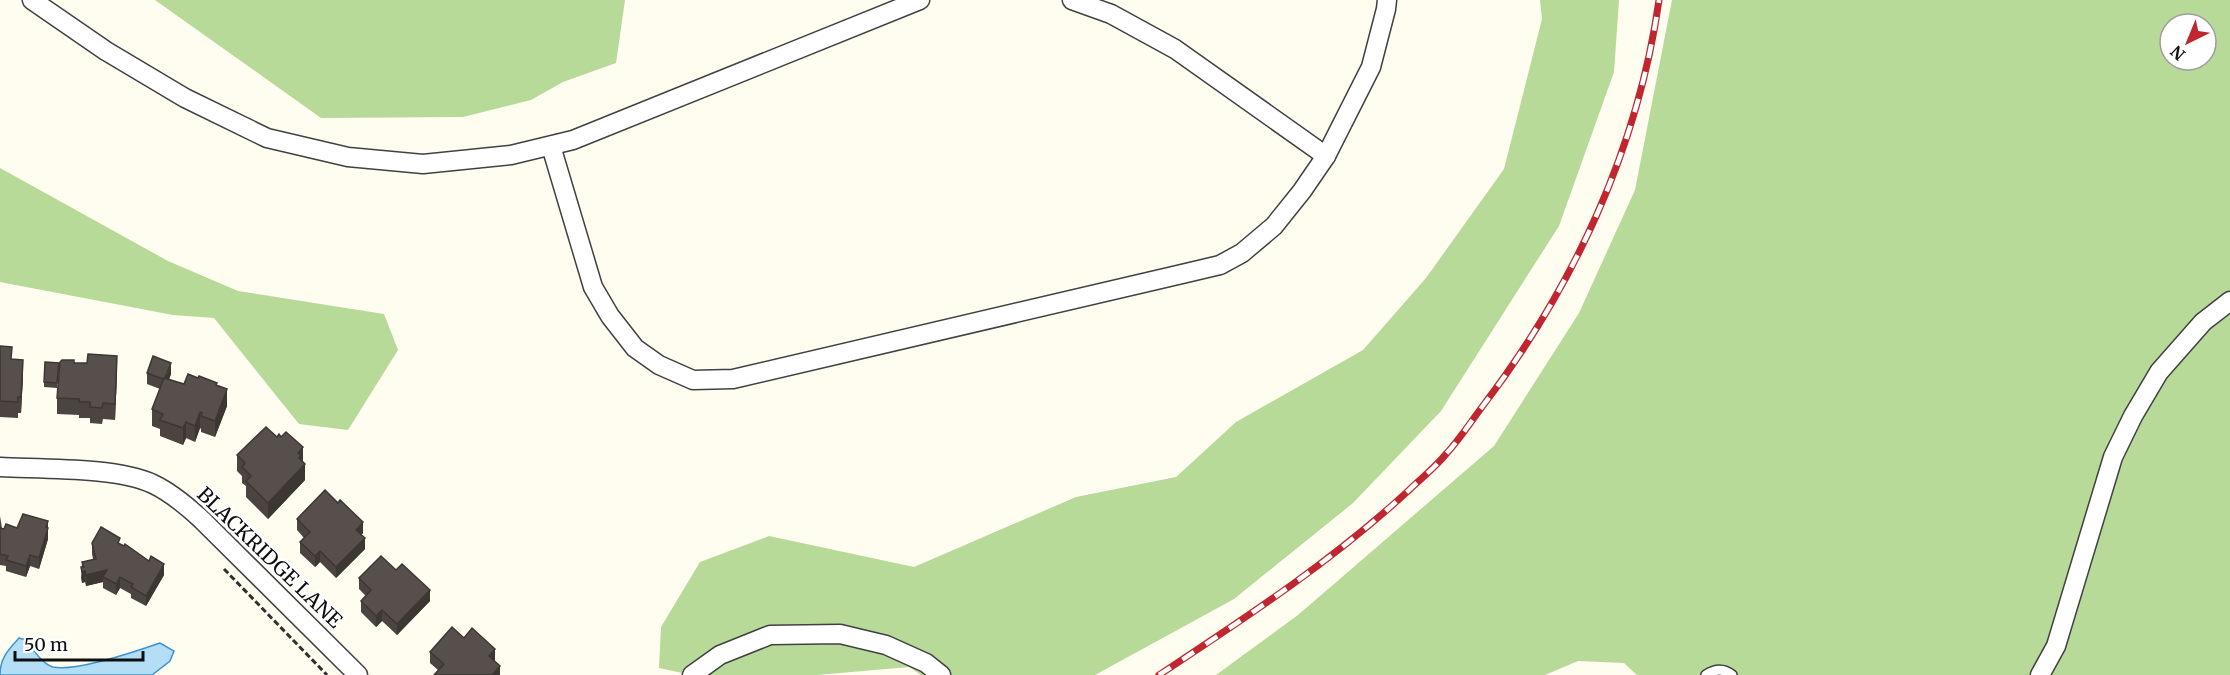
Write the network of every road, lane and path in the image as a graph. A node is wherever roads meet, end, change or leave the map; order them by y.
1 (32, 0) edge
2 (920, 0) edge
3 (1072, 0) edge
4 (1387, 0) edge
5 (551, 146) junction
6 (1326, 156) junction
7 (2230, 301) edge
8 (0, 467) edge
9 (223, 568) dead end
10 (327, 675) edge
11 (358, 675) edge
12 (692, 675) edge
13 (942, 675) edge
14 (1706, 675) edge
15 (1732, 675) edge
16 (2040, 675) edge

1 - 5 street
2 - 5 street
3 - 6 street
4 - 6 street
5 - 6 street
7 - 16 street
8 - 11 street, BLACKRIDGE LANE
9 - 10 path
12 - 13 street
14 - 15 lane

